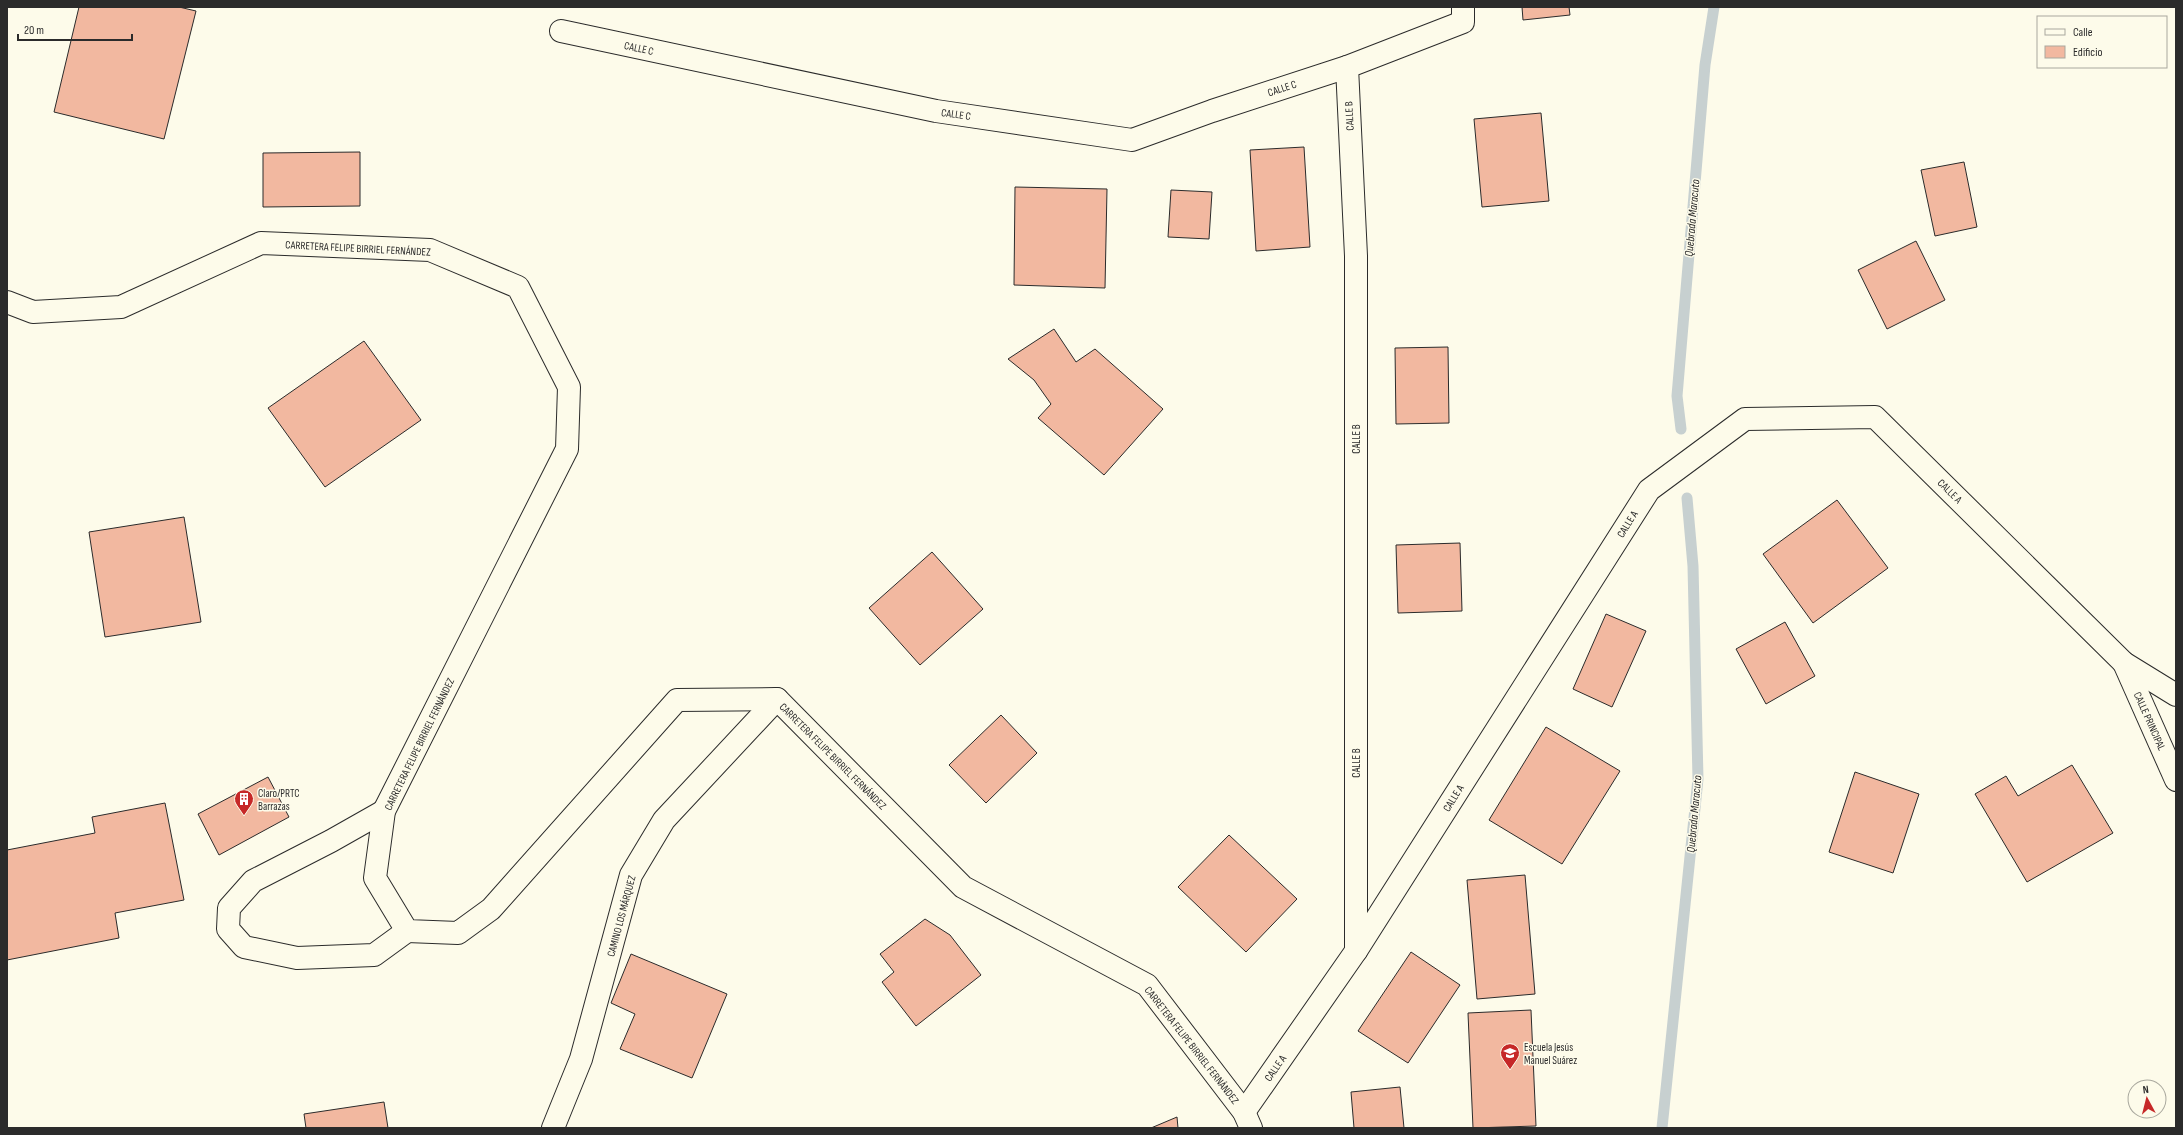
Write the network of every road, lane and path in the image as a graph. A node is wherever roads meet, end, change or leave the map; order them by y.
1 (1464, 7) edge
2 (561, 31) dead end
3 (1347, 67) junction
4 (7, 302) edge
5 (2124, 663) junction
6 (2176, 695) edge
7 (777, 699) junction
8 (2176, 780) edge
9 (384, 811) junction
10 (408, 931) junction
11 (1356, 951) junction
12 (1248, 1120) edge
13 (553, 1128) edge

1 - 3 street
2 - 3 street, CALLE C
3 - 11 street, CALLE B
4 - 9 street, CARRETERA FELIPE BIRRIEL FERNÁNDEZ
5 - 6 street, CALLE A
5 - 8 street, CALLE PRINCIPAL
5 - 11 street, CALLE A
7 - 10 street, CARRETERA FELIPE BIRRIEL FERNÁNDEZ
7 - 12 street, CARRETERA FELIPE BIRRIEL FERNÁNDEZ
7 - 13 street, CAMINO LOS MÁRQUEZ
9 - 10 street, CARRETERA FELIPE BIRRIEL FERNÁNDEZ
9 - 10 street
11 - 12 street, CALLE A

